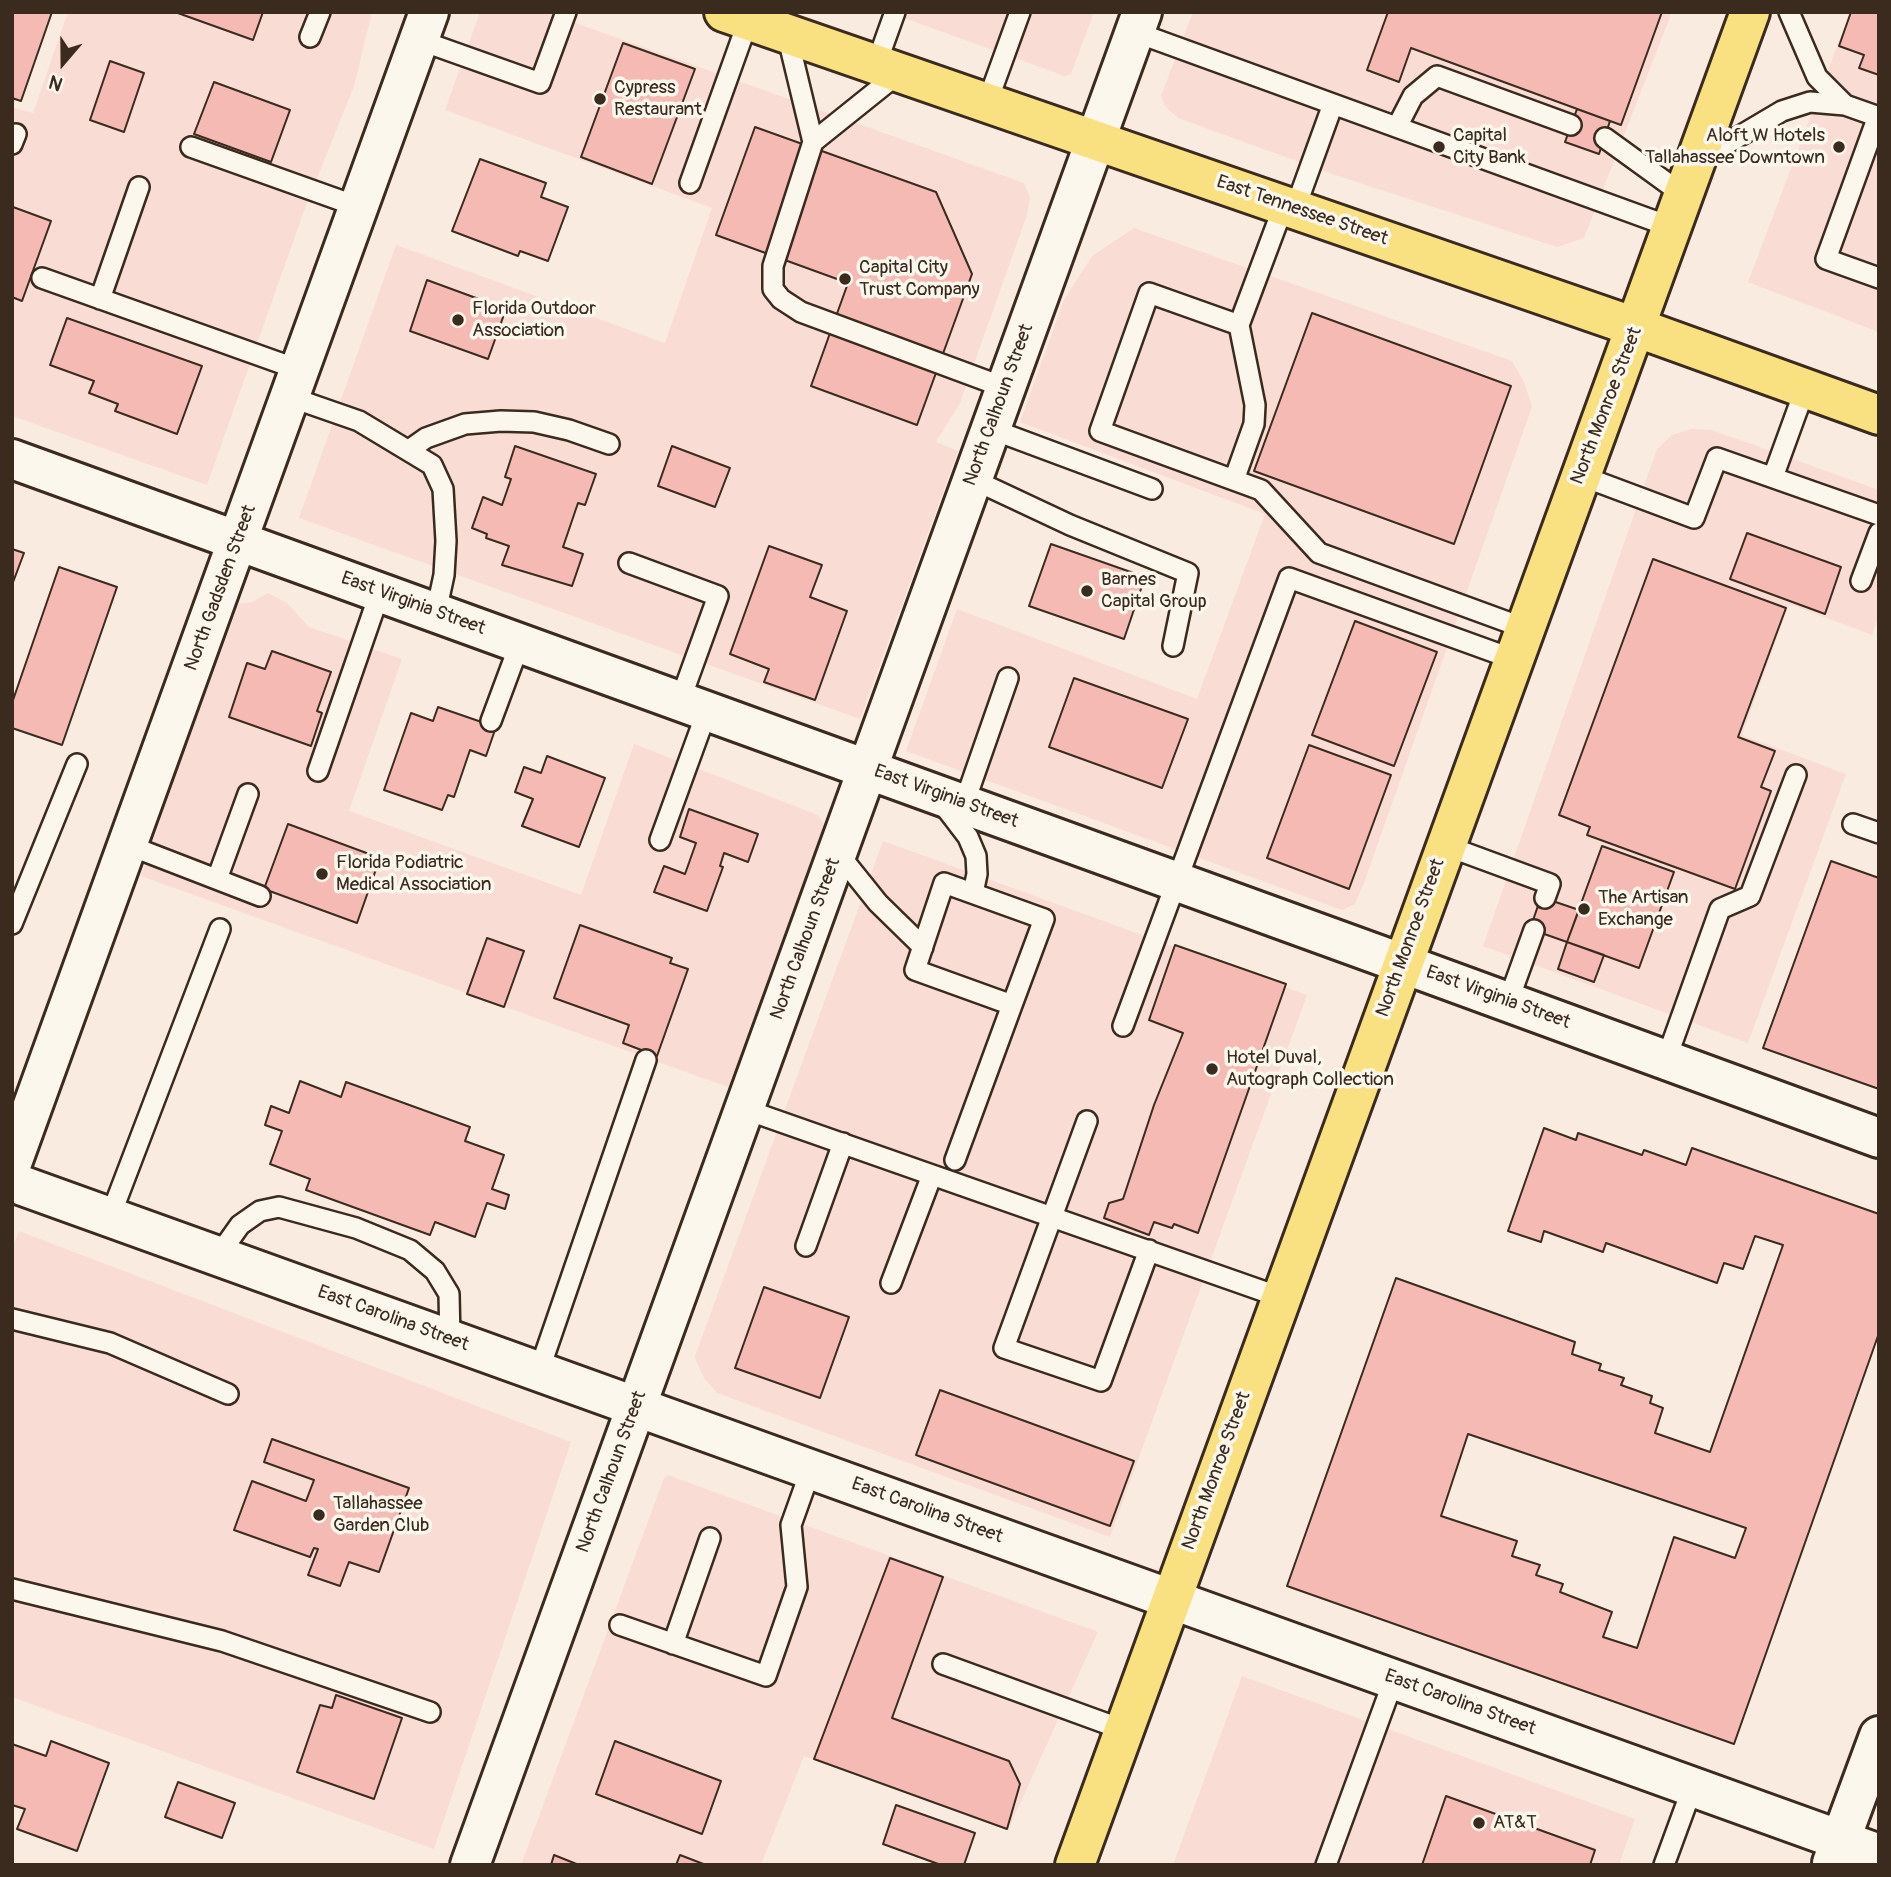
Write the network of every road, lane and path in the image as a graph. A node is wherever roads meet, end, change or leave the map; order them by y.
1 (320, 12) edge
2 (566, 12) edge
3 (895, 12) edge
4 (1020, 12) edge
5 (1751, 12) edge
6 (1789, 12) edge
7 (758, 21) edge
8 (1138, 22) edge
9 (424, 26) edge
10 (310, 37) dead end
11 (887, 69) junction
12 (987, 103) junction
13 (1333, 104) junction
14 (1845, 104) junction
15 (1878, 117) edge
16 (1571, 125) dead end
17 (1397, 127) junction
18 (1605, 138) dead end
19 (1096, 139) junction
20 (813, 142) junction
21 (191, 147) dead end
22 (1698, 160) junction
23 (690, 184) dead end
24 (139, 187) dead end
25 (359, 207) junction
26 (1289, 207) junction
27 (1679, 212) junction
28 (42, 278) dead end
29 (1879, 278) edge
30 (100, 299) junction
31 (1239, 325) junction
32 (1638, 328) junction
33 (295, 383) junction
34 (1006, 388) junction
35 (1805, 388) junction
36 (1879, 415) edge
37 (991, 429) junction
38 (609, 444) dead end
39 (409, 450) junction
40 (12, 458) edge
41 (1580, 475) junction
42 (1773, 477) junction
43 (972, 479) junction
44 (1234, 480) junction
45 (1152, 488) dead end
46 (1879, 515) edge
47 (1879, 533) edge
48 (238, 541) junction
49 (629, 563) dead end
50 (1861, 581) dead end
51 (380, 592) junction
52 (436, 612) junction
53 (520, 643) junction
54 (1519, 644) junction
55 (1173, 646) dead end
56 (1008, 678) dead end
57 (693, 706) junction
58 (491, 721) dead end
59 (77, 764) dead end
60 (867, 769) junction
61 (318, 771) dead end
62 (1796, 775) dead end
63 (248, 794) dead end
64 (950, 799) junction
65 (1853, 824) dead end
66 (1879, 833) edge
67 (660, 840) dead end
68 (128, 845) junction
69 (1444, 845) junction
70 (837, 852) junction
71 (217, 879) junction
72 (1177, 881) junction
73 (973, 893) junction
74 (260, 896) dead end
75 (1545, 898) dead end
76 (12, 924) edge
77 (219, 929) dead end
78 (1534, 930) dead end
79 (923, 947) junction
80 (1402, 963) junction
81 (1508, 1002) junction
82 (1012, 1005) junction
83 (1123, 1026) dead end
84 (646, 1060) dead end
85 (1666, 1060) junction
86 (744, 1109) junction
87 (1087, 1121) dead end
88 (1879, 1138) edge
89 (843, 1143) junction
90 (955, 1160) dead end
91 (12, 1163) edge
92 (932, 1175) junction
93 (12, 1182) edge
94 (1052, 1216) junction
95 (110, 1217) junction
96 (806, 1246) dead end
97 (1149, 1250) junction
98 (218, 1256) junction
99 (891, 1283) dead end
100 (1280, 1297) junction
101 (12, 1319) edge
102 (450, 1340) junction
103 (539, 1371) junction
104 (228, 1394) dead end
105 (636, 1407) junction
106 (811, 1469) junction
107 (710, 1538) dead end
108 (12, 1589) edge
109 (1171, 1599) junction
110 (620, 1625) dead end
111 (673, 1644) junction
112 (943, 1664) dead end
113 (1394, 1679) junction
114 (430, 1712) dead end
115 (1124, 1730) junction
116 (1879, 1736) edge
117 (1693, 1786) junction
118 (1836, 1852) edge
119 (1879, 1854) edge
120 (470, 1865) edge
121 (1075, 1865) edge
122 (1326, 1865) edge
123 (1664, 1865) edge

1 - 10 lane
2 - 9 lane
3 - 11 lane
4 - 12 lane
5 - 22 main road, North Monroe Street
6 - 14 lane
7 - 11 main road, East Tennessee Street
7 - 20 lane
7 - 23 lane
8 - 13 lane
8 - 19 street, North Calhoun Street
9 - 25 street, North Gadsden Street
11 - 12 main road, East Tennessee Street
11 - 20 lane
12 - 19 main road, East Tennessee Street
13 - 17 lane
13 - 26 lane
14 - 15 lane
14 - 22 lane
15 - 29 lane
16 - 17 lane
17 - 27 lane
18 - 27 lane
19 - 26 main road, East Tennessee Street
19 - 34 street, North Calhoun Street
20 - 34 lane
21 - 25 lane
22 - 27 main road, North Monroe Street
24 - 30 lane
25 - 33 street, North Gadsden Street
26 - 31 lane
26 - 32 main road, East Tennessee Street
27 - 32 main road, North Monroe Street
28 - 30 lane
30 - 33 lane
31 - 44 lane
31 - 44 lane
32 - 35 main road, East Tennessee Street
32 - 41 main road, North Monroe Street
33 - 39 lane
33 - 48 street, North Gadsden Street
34 - 37 street, North Calhoun Street
35 - 36 main road, East Tennessee Street
35 - 42 lane
37 - 43 street, North Calhoun Street
37 - 45 lane
38 - 39 lane
39 - 52 lane
40 - 48 street, East Virginia Street
41 - 42 lane
41 - 54 main road, North Monroe Street
42 - 46 lane
43 - 55 lane
43 - 60 street, North Calhoun Street
44 - 54 lane
47 - 50 lane
48 - 51 street, East Virginia Street
48 - 68 street, North Gadsden Street
49 - 57 lane
51 - 52 street, East Virginia Street
51 - 61 lane
52 - 53 street, East Virginia Street
53 - 57 street, East Virginia Street
53 - 58 lane
54 - 69 main road, North Monroe Street
54 - 72 lane
56 - 64 lane
57 - 60 street, East Virginia Street
57 - 67 lane
59 - 76 lane
60 - 64 street, East Virginia Street
60 - 70 street, North Calhoun Street
62 - 85 lane
63 - 71 lane
64 - 72 street, East Virginia Street
64 - 73 lane
65 - 66 lane
68 - 71 lane
68 - 91 street, North Gadsden Street
69 - 75 lane
69 - 80 main road, North Monroe Street
70 - 79 lane
70 - 86 street, North Calhoun Street
71 - 74 lane
72 - 80 street, East Virginia Street
72 - 83 lane
73 - 79 lane
73 - 82 lane
77 - 95 lane
78 - 81 lane
79 - 82 lane
80 - 81 street, East Virginia Street
80 - 100 main road, North Monroe Street
81 - 85 street, East Virginia Street
82 - 90 lane
84 - 103 lane
85 - 88 street, East Virginia Street
86 - 89 lane
86 - 105 street, North Calhoun Street
87 - 94 lane
89 - 92 lane
89 - 96 lane
92 - 94 lane
92 - 99 lane
93 - 95 street, East Carolina Street
94 - 97 lane
94 - 97 lane
95 - 98 street, East Carolina Street
97 - 100 lane
98 - 102 street, East Carolina Street
98 - 102 lane
100 - 109 main road, North Monroe Street
101 - 104 lane
102 - 103 street, East Carolina Street
103 - 105 street, East Carolina Street
105 - 106 street, East Carolina Street
105 - 120 street, North Calhoun Street
106 - 109 street, East Carolina Street
106 - 111 lane
107 - 111 lane
108 - 114 lane
109 - 113 street, East Carolina Street
109 - 115 main road, North Monroe Street
110 - 111 lane
112 - 115 lane
113 - 117 street, East Carolina Street
113 - 122 lane
115 - 121 main road, North Monroe Street
116 - 118 street
117 - 118 street, East Carolina Street
117 - 123 lane
118 - 119 street, East Carolina Street

